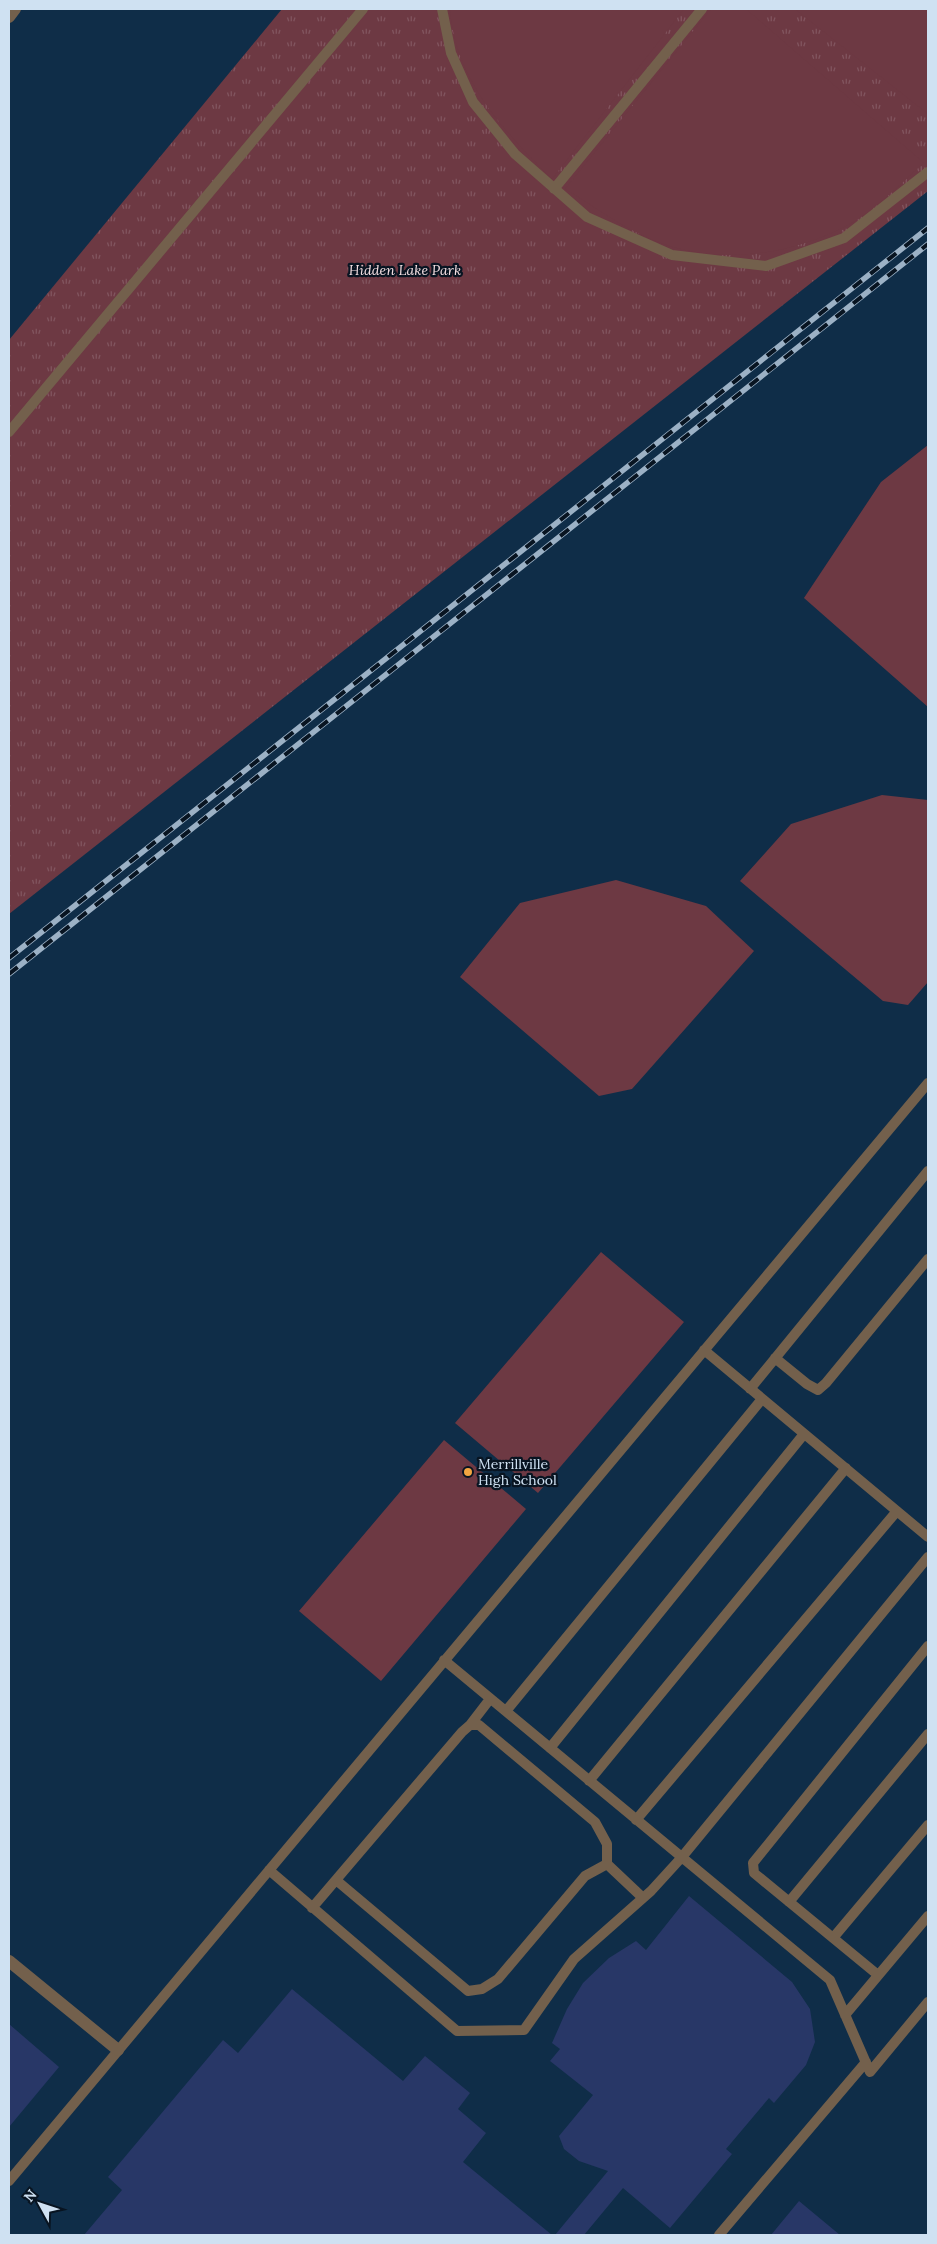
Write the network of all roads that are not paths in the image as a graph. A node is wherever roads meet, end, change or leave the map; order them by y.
1 (15, 9) edge
2 (363, 9) edge
3 (442, 9) edge
4 (702, 9) edge
5 (9, 17) edge
6 (928, 172) edge
7 (554, 189) junction
8 (9, 432) edge
9 (928, 1082) edge
10 (928, 1171) edge
11 (928, 1259) edge
12 (704, 1350) junction
13 (775, 1358) junction
14 (750, 1389) junction
15 (762, 1399) junction
16 (804, 1434) junction
17 (846, 1468) junction
18 (897, 1511) junction
19 (928, 1537) edge
20 (928, 1557) edge
21 (928, 1646) edge
22 (444, 1660) junction
23 (490, 1699) junction
24 (506, 1711) junction
25 (470, 1725) junction
26 (928, 1734) edge
27 (550, 1748) junction
28 (589, 1781) junction
29 (636, 1820) junction
30 (928, 1825) edge
31 (682, 1858) junction
32 (607, 1864) junction
33 (268, 1870) junction
34 (336, 1880) junction
35 (643, 1898) junction
36 (790, 1902) junction
37 (312, 1908) junction
38 (928, 1916) edge
39 (833, 1938) junction
40 (9, 1961) edge
41 (878, 1975) junction
42 (928, 2002) edge
43 (845, 2015) junction
44 (118, 2050) junction
45 (866, 2062) junction
46 (9, 2181) edge
47 (719, 2235) edge

1 - 5 street
2 - 8 lane
3 - 7 lane
4 - 7 lane
6 - 7 lane
9 - 12 lane
10 - 13 lane
11 - 13 lane
12 - 14 lane
12 - 22 lane
13 - 14 lane
14 - 15 lane
15 - 16 lane
15 - 24 lane
16 - 17 lane
16 - 27 lane
17 - 18 lane
17 - 28 lane
18 - 19 lane
18 - 29 lane
20 - 31 lane
21 - 36 lane
22 - 23 lane
22 - 33 lane
23 - 24 lane
23 - 25 lane
24 - 27 lane
25 - 32 lane
25 - 34 lane
26 - 36 lane
27 - 28 lane
28 - 29 lane
29 - 31 lane
30 - 39 lane
31 - 35 lane
31 - 43 lane
32 - 34 lane
32 - 35 lane
33 - 37 lane
33 - 44 lane
34 - 37 lane
35 - 37 lane
36 - 39 lane
38 - 41 lane
39 - 41 lane
40 - 44 street
41 - 43 lane
42 - 45 lane
43 - 45 lane
44 - 46 lane
45 - 47 lane

